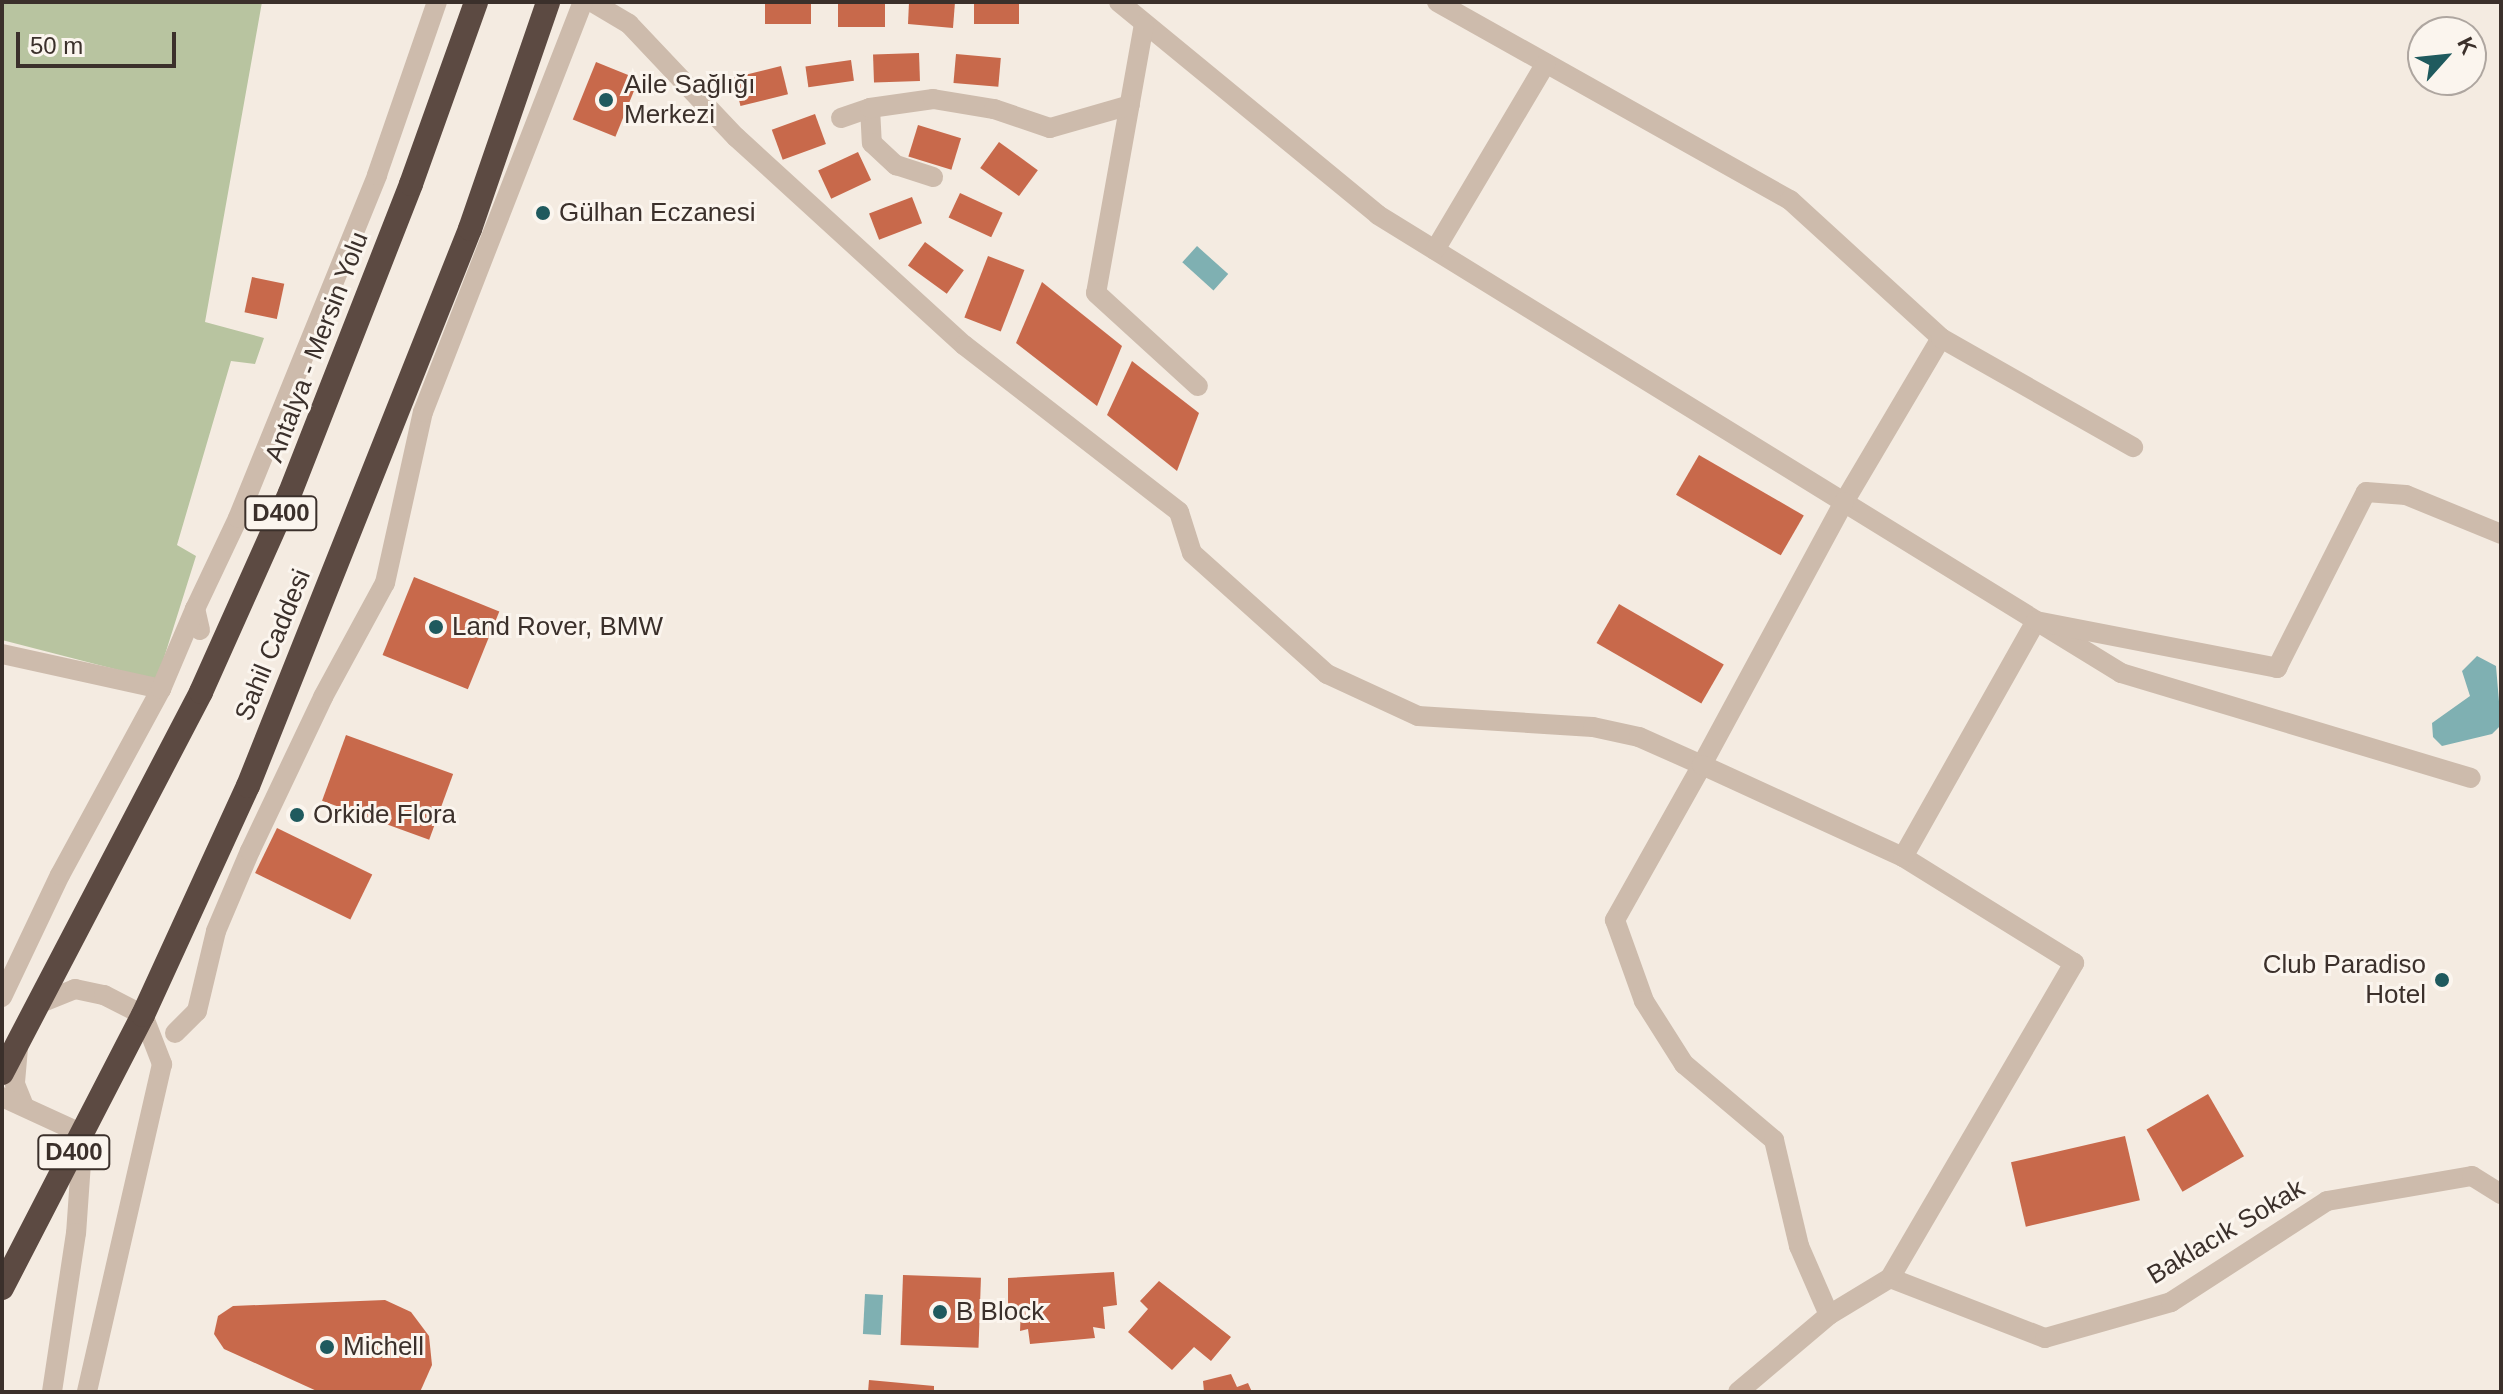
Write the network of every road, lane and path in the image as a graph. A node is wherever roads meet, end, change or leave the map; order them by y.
1 (437, 2) edge
2 (476, 2) edge
3 (548, 2) edge
4 (583, 2) edge
5 (592, 2) edge
6 (1119, 2) edge
7 (1437, 2) edge
8 (1144, 24) junction
9 (1546, 63) junction
10 (1130, 105) junction
11 (870, 108) junction
12 (841, 118) dead end
13 (933, 177) dead end
14 (1435, 250) junction
15 (1941, 338) junction
16 (1198, 386) dead end
17 (2133, 447) dead end
18 (1844, 502) junction
19 (2501, 534) edge
20 (195, 609) junction
21 (2036, 621) junction
22 (200, 630) dead end
23 (2, 654) edge
24 (161, 689) junction
25 (1702, 765) junction
26 (2471, 778) dead end
27 (1903, 857) junction
28 (2, 997) edge
29 (38, 1004) junction
30 (143, 1015) junction
31 (175, 1033) dead end
32 (19, 1040) junction
33 (2, 1073) edge
34 (2, 1097) edge
35 (24, 1106) junction
36 (83, 1134) junction
37 (2501, 1194) edge
38 (1890, 1278) junction
39 (2, 1288) edge
40 (1829, 1315) junction
41 (52, 1392) edge
42 (87, 1392) edge
43 (1738, 1392) edge

1 - 20 street
2 - 29 highway, Antalya - Mersin Yolu / D400
3 - 30 highway, Sahil Caddesi / D400
4 - 31 street
5 - 25 street
6 - 8 street
7 - 9 street
8 - 10 street
8 - 14 street
9 - 14 street
9 - 15 street
10 - 11 street
10 - 16 street
11 - 12 street
11 - 13 street
14 - 18 street
15 - 17 street
15 - 18 street
18 - 21 street
18 - 25 street
19 - 21 street
20 - 22 street
20 - 24 street
21 - 26 street
21 - 27 street
23 - 24 street
24 - 28 street
25 - 27 street
25 - 40 street
27 - 38 street
29 - 30 street
29 - 32 highway, D400
30 - 36 highway, Sahil Caddesi / D400
30 - 42 street
32 - 33 highway, D400
32 - 35 street
34 - 35 street
35 - 36 street
36 - 39 highway, Sahil Caddesi / D400
36 - 41 street
37 - 38 street, Baklacık Sokak
38 - 40 street
40 - 43 street

